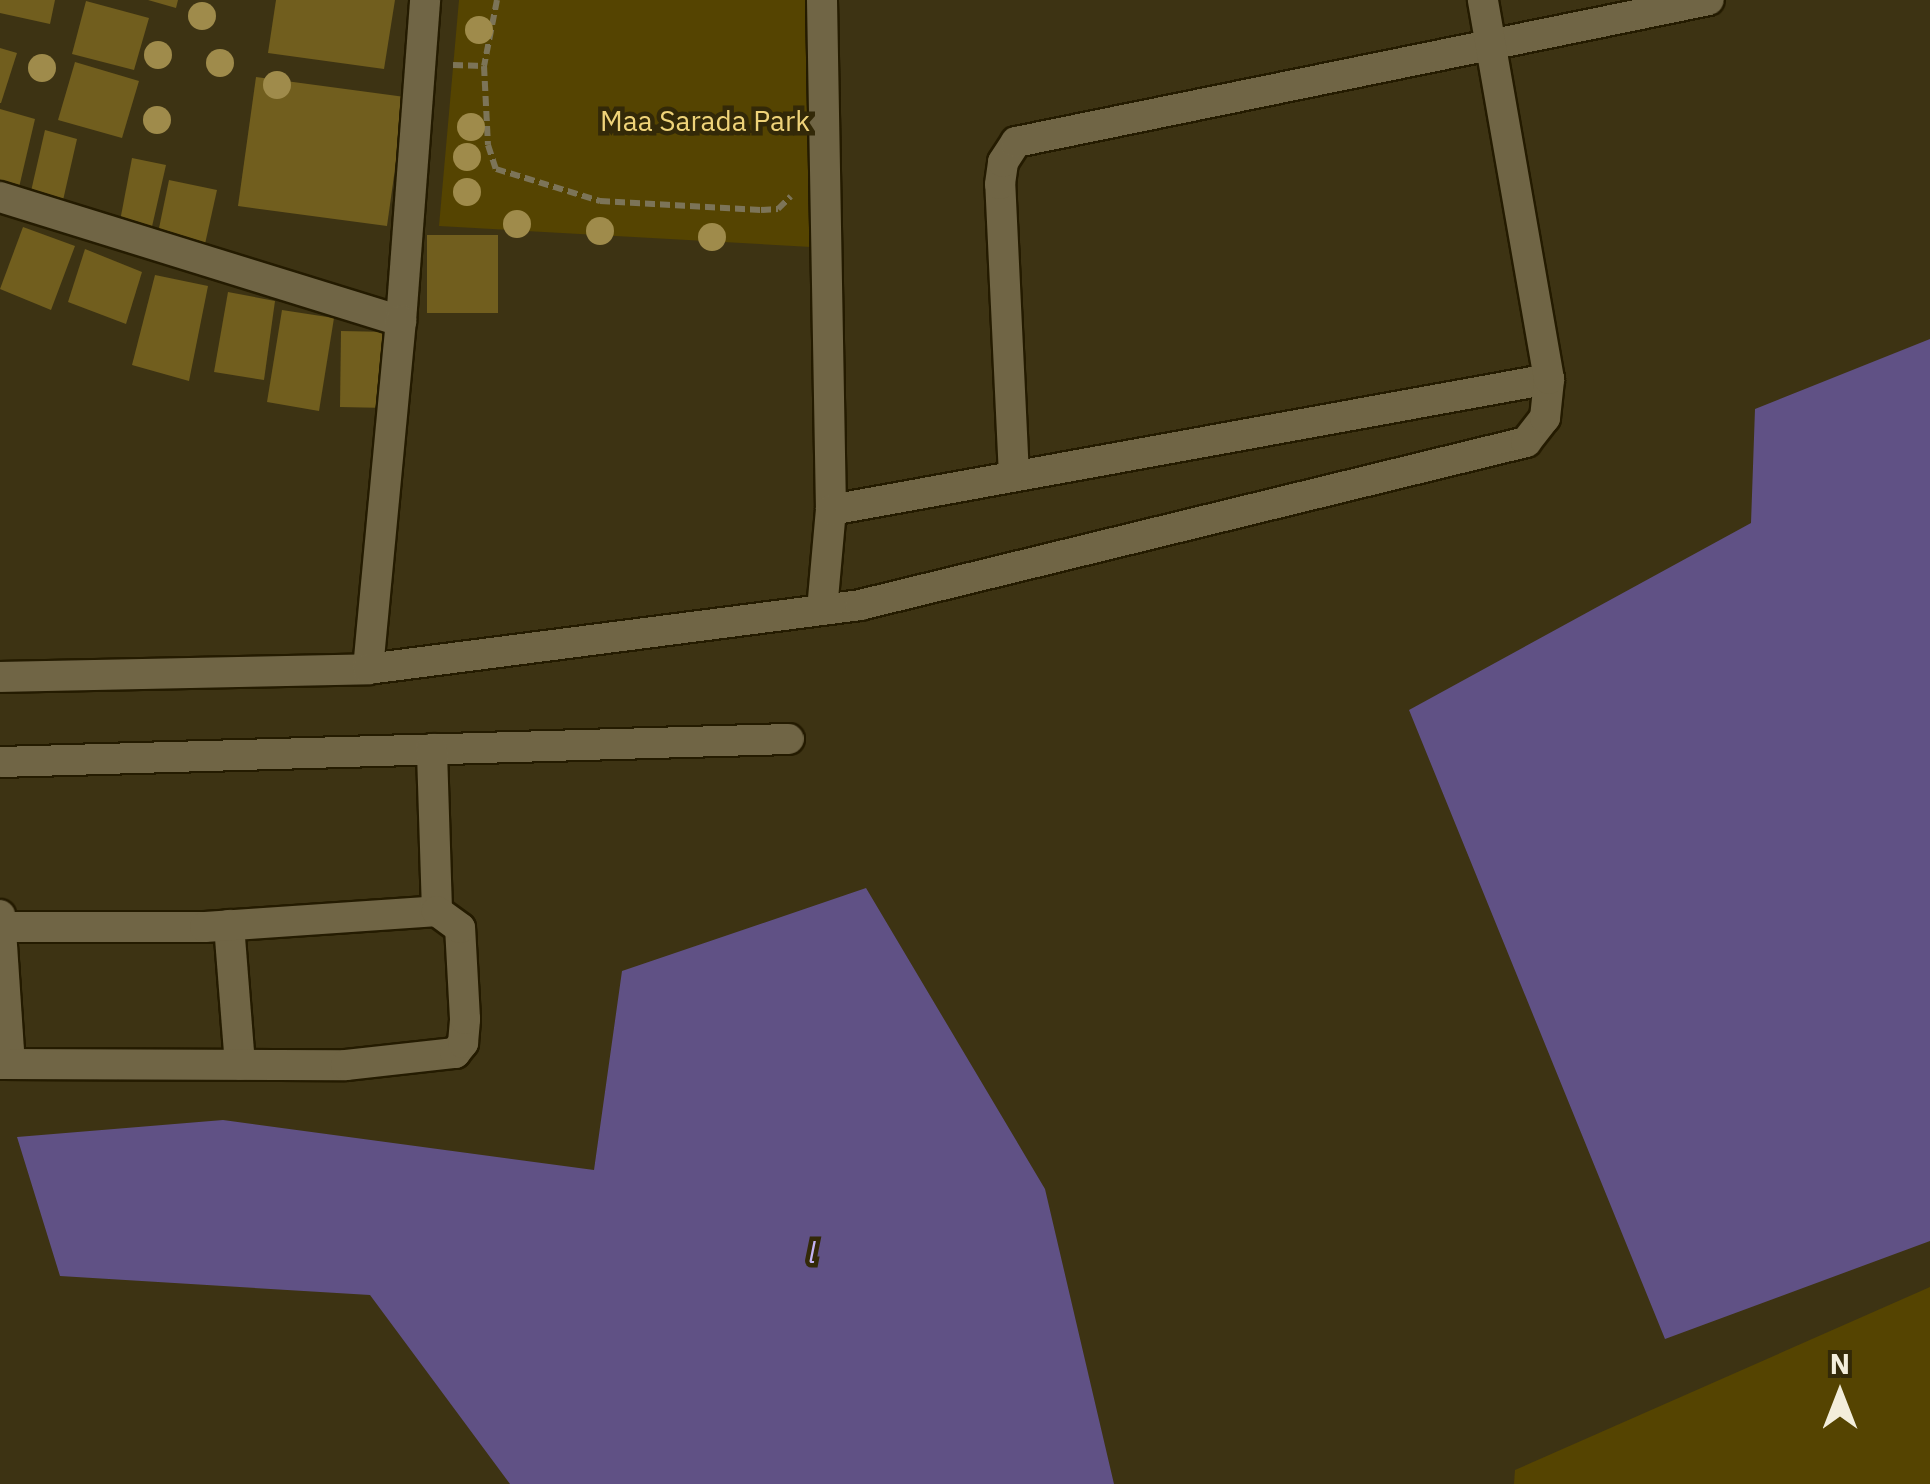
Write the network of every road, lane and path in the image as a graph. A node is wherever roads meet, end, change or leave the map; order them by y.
1 (425, 0) edge
2 (497, 0) edge
3 (822, 0) edge
4 (1483, 0) edge
5 (1709, 0) edge
6 (1495, 47) junction
7 (794, 188) dead end
8 (0, 197) edge
9 (401, 321) junction
10 (1549, 379) junction
11 (1014, 476) junction
12 (830, 510) junction
13 (822, 610) junction
14 (368, 669) junction
15 (0, 677) edge
16 (788, 738) dead end
17 (432, 749) junction
18 (0, 762) edge
19 (437, 911) junction
20 (1, 923) edge
21 (229, 925) junction
22 (5, 1064) edge
23 (240, 1064) junction

1 - 9 street
2 - 7 path
3 - 12 street
4 - 6 street
5 - 6 street
6 - 10 street
6 - 11 street
8 - 9 street
9 - 14 street
10 - 11 street
10 - 13 street
11 - 12 street
12 - 13 street
13 - 14 street
14 - 15 street
16 - 17 street
17 - 18 street
17 - 19 street
19 - 21 street
19 - 23 street
20 - 21 street
20 - 22 street
21 - 23 street
22 - 23 street

